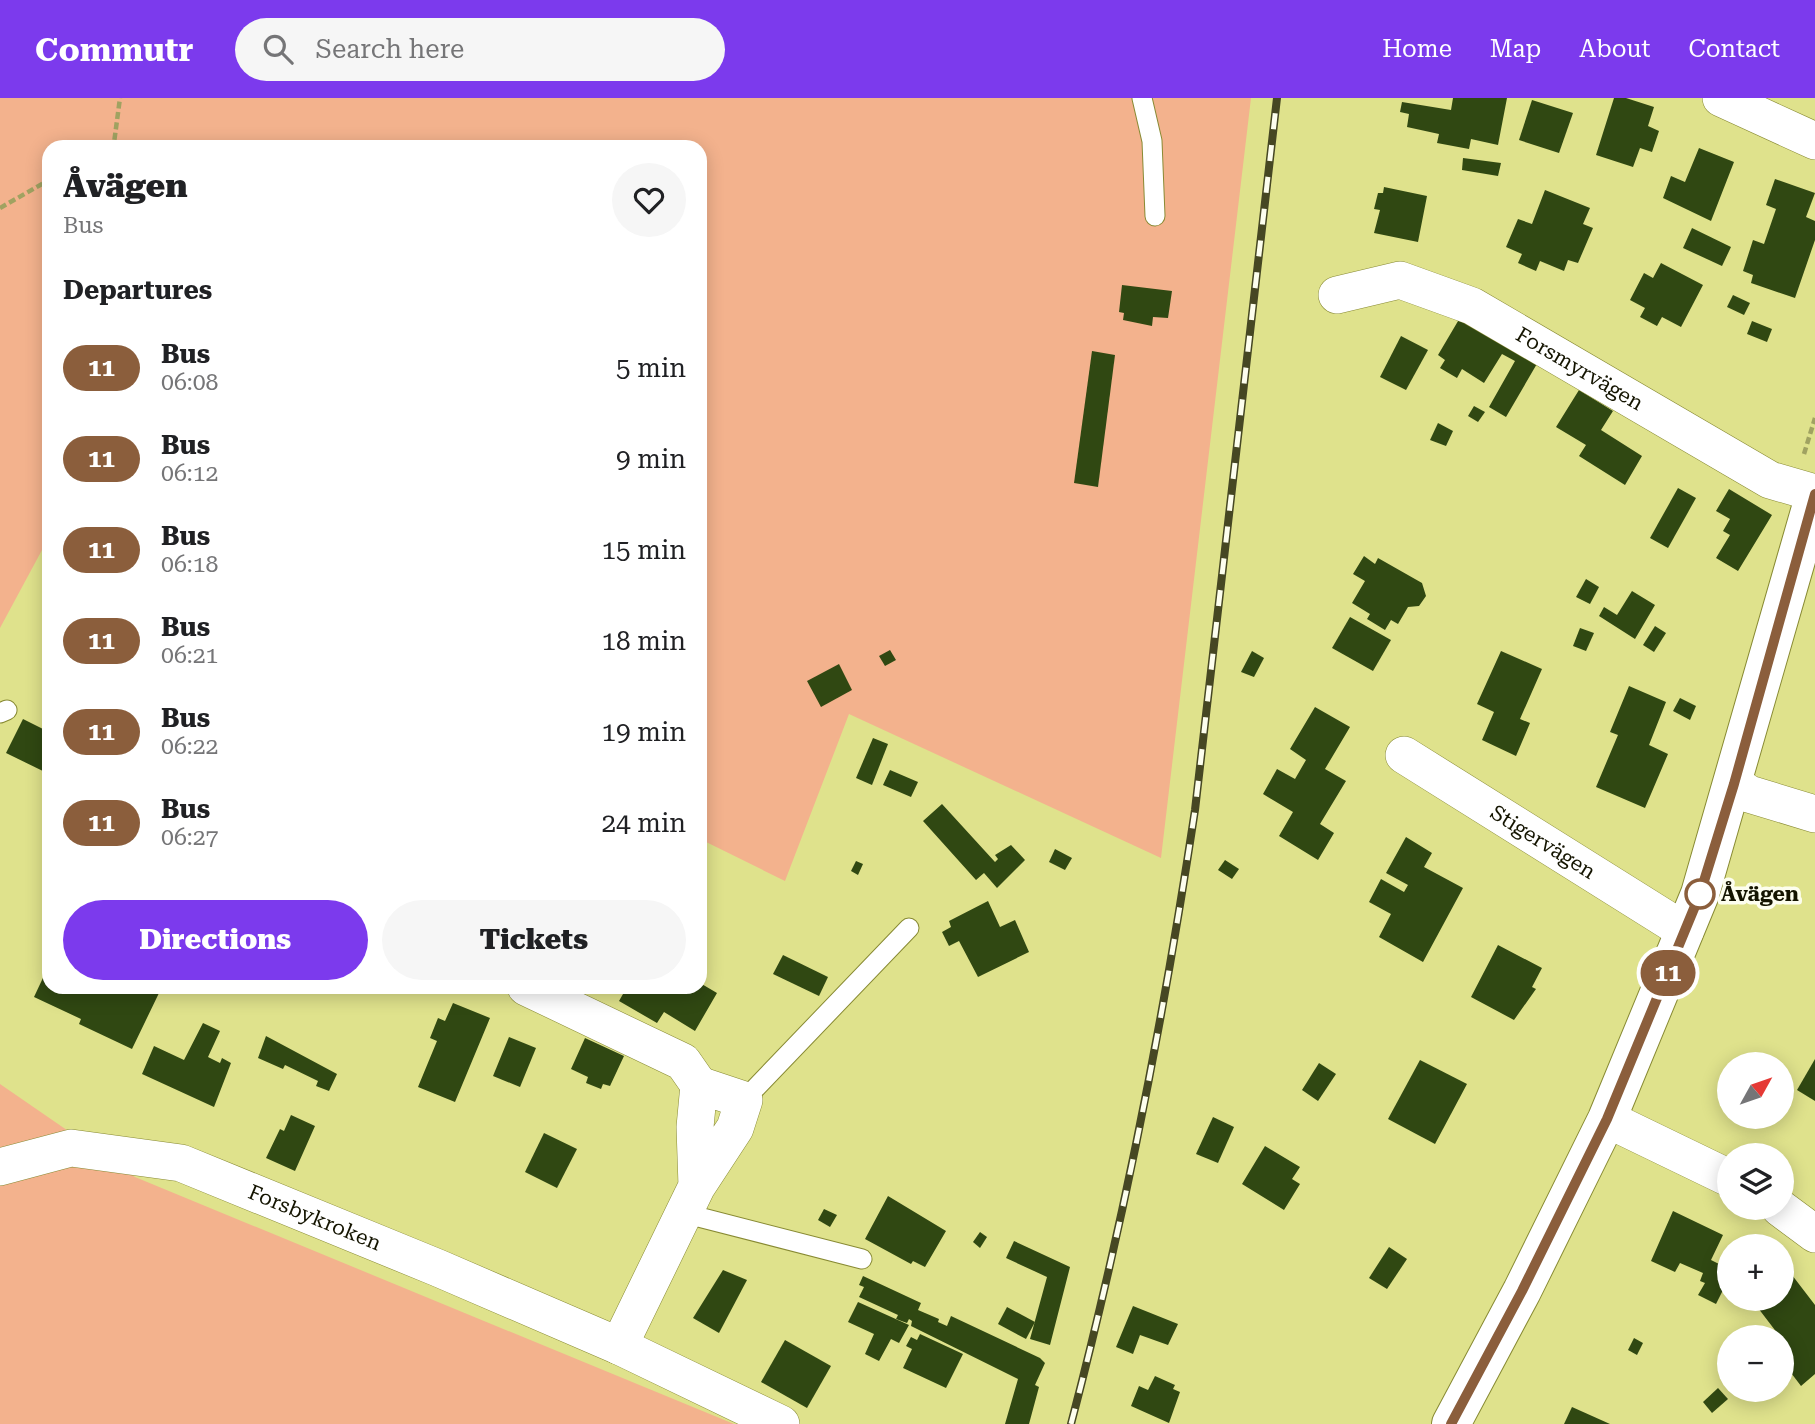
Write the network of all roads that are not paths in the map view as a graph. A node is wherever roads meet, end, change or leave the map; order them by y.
1 (1143, 98) edge
2 (1721, 98) edge
3 (1815, 141) edge
4 (1155, 216) dead end
5 (1337, 295) dead end
6 (1815, 493) edge
7 (1404, 755) dead end
8 (1734, 784) junction
9 (1815, 814) edge
10 (909, 928) dead end
11 (1685, 931) junction
12 (541, 994) edge
13 (699, 1085) junction
14 (744, 1100) junction
15 (1607, 1119) junction
16 (0, 1167) edge
17 (1717, 1172) edge
18 (690, 1199) junction
19 (1794, 1218) edge
20 (1815, 1234) edge
21 (862, 1259) dead end
22 (619, 1346) junction
23 (781, 1424) edge
24 (1451, 1424) edge

1 - 4 lane
2 - 3 street
5 - 6 street, Forsmyrvägen
6 - 8 street
7 - 11 street, Stigervägen
8 - 9 street
8 - 11 street
10 - 14 lane
11 - 15 street
12 - 13 street
13 - 14 street
13 - 18 street
14 - 18 street
15 - 17 street
15 - 24 street
16 - 22 street, Forsbykroken
18 - 21 lane
18 - 22 street
19 - 20 street
22 - 23 street, Forsbykroken

